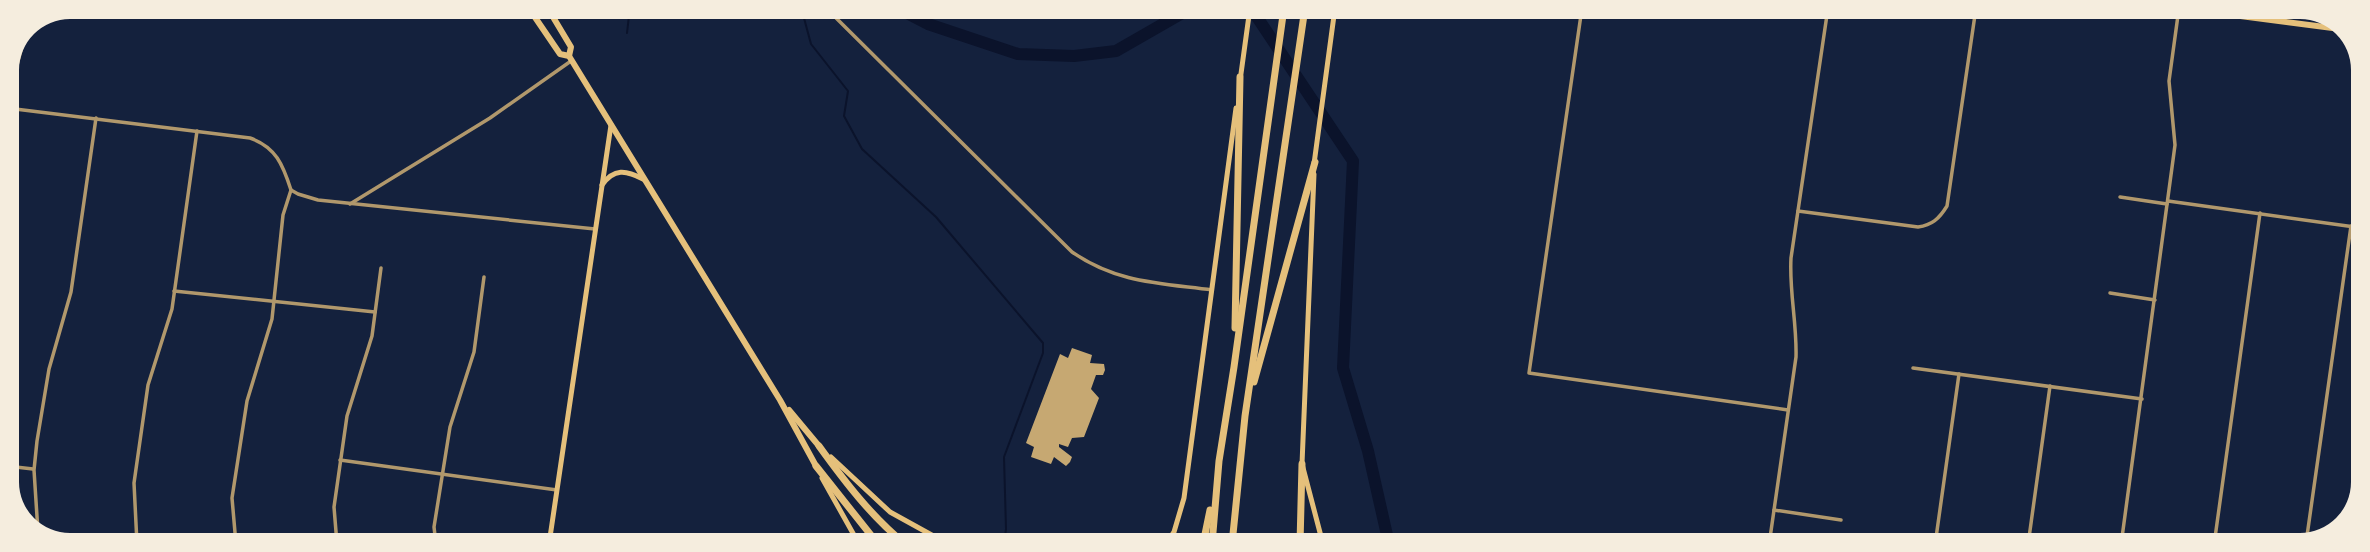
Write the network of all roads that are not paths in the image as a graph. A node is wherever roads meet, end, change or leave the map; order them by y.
1 (536, 19) edge
2 (554, 19) edge
3 (836, 19) edge
4 (1248, 19) edge
5 (1282, 19) edge
6 (1303, 19) edge
7 (1334, 19) edge
8 (1580, 19) edge
9 (1826, 19) edge
10 (1974, 19) edge
11 (2177, 19) edge
12 (2258, 19) edge
13 (2280, 19) edge
14 (2280, 22) junction
15 (2327, 28) edge
16 (570, 59) junction
17 (1240, 77) junction
18 (19, 109) edge
19 (96, 118) junction
20 (611, 125) junction
21 (197, 131) junction
22 (1315, 162) junction
23 (643, 179) junction
24 (601, 188) junction
25 (290, 190) junction
26 (2120, 197) dead end
27 (2168, 202) junction
28 (350, 204) junction
29 (1798, 211) junction
30 (2260, 213) junction
31 (2351, 226) joint
32 (595, 229) junction
33 (381, 268) dead end
34 (484, 277) dead end
35 (1212, 290) junction
36 (174, 291) junction
37 (2110, 293) dead end
38 (2155, 300) junction
39 (275, 302) junction
40 (375, 312) junction
41 (1234, 367) junction
42 (1913, 368) dead end
43 (1959, 374) junction
44 (2050, 386) junction
45 (2142, 399) junction
46 (780, 400) junction
47 (1788, 410) junction
48 (1245, 416) junction
49 (819, 446) junction
50 (340, 460) junction
51 (1219, 461) junction
52 (1302, 464) junction
53 (816, 466) junction
54 (19, 468) edge
55 (34, 470) junction
56 (443, 475) junction
57 (557, 490) junction
58 (1774, 510) junction
59 (37, 520) edge
60 (1841, 520) dead end
61 (2308, 532) edge
62 (136, 533) edge
63 (235, 533) edge
64 (336, 533) edge
65 (435, 533) edge
66 (551, 533) edge
67 (853, 533) edge
68 (869, 533) edge
69 (891, 533) edge
70 (928, 533) edge
71 (1173, 533) edge
72 (1205, 533) edge
73 (1212, 533) edge
74 (1233, 533) edge
75 (1300, 533) edge
76 (1320, 533) edge
77 (1771, 533) edge
78 (1937, 533) edge
79 (2030, 533) edge
80 (2123, 533) edge
81 (2216, 533) edge

1 - 16 main road
2 - 16 main road
3 - 35 street
4 - 17 main road
5 - 41 highway
6 - 48 highway
7 - 22 main road
8 - 47 street
9 - 29 street
10 - 29 street
11 - 27 street
12 - 14 main road
13 - 14 street
14 - 15 main road
16 - 20 main road
16 - 28 street
17 - 35 main road
17 - 41 highway
18 - 19 street
19 - 21 street
19 - 55 street
20 - 23 main road
20 - 24 main road
21 - 25 street
21 - 36 street
22 - 48 highway
22 - 52 main road
23 - 24 main road
23 - 46 main road
24 - 32 main road
25 - 28 street
25 - 39 street
26 - 27 street
27 - 30 street
27 - 38 street
28 - 32 street
29 - 47 street
30 - 31 street
30 - 81 street
31 - 61 street
32 - 57 main road
33 - 40 street
34 - 56 street
35 - 71 main road
36 - 39 street
36 - 62 street
37 - 38 street
38 - 45 street
39 - 40 street
39 - 63 street
40 - 50 street
41 - 51 highway
42 - 43 street
43 - 44 street
43 - 78 street
44 - 45 street
44 - 79 street
45 - 80 street
46 - 49 main road
46 - 53 main road
47 - 58 street
48 - 74 highway
49 - 69 highway
49 - 70 main road
50 - 56 street
50 - 64 street
51 - 72 highway
51 - 73 highway
52 - 75 highway
52 - 76 main road
53 - 67 main road
53 - 68 highway
54 - 55 street
55 - 59 street
56 - 57 street
56 - 65 street
57 - 66 main road
58 - 60 street
58 - 77 street

